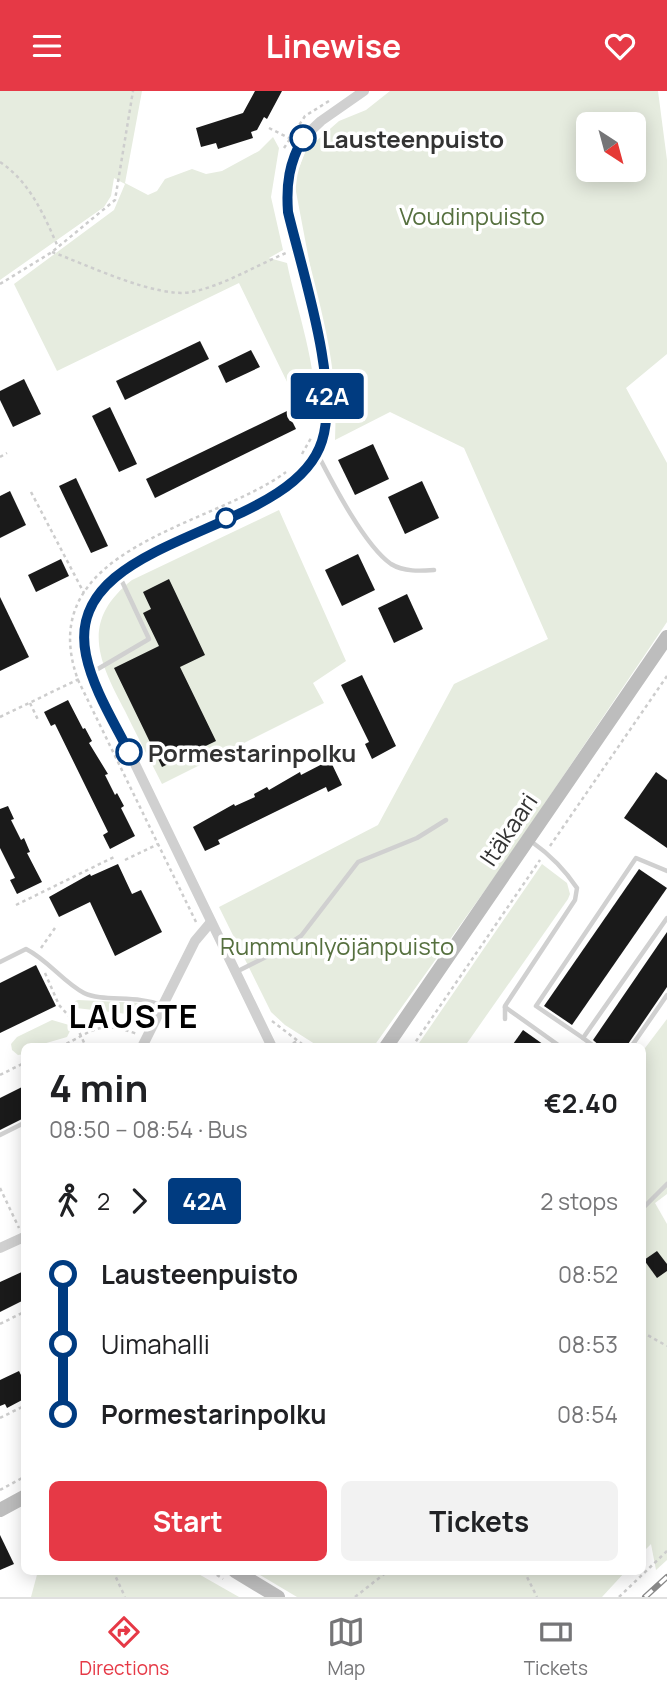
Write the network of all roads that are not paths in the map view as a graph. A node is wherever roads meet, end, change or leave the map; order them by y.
1 (360, 92) edge
2 (317, 454) junction
3 (434, 570) dead end
4 (118, 575) junction
5 (667, 637) edge
6 (92, 673) junction
7 (446, 820) dead end
8 (528, 839) junction
9 (667, 871) edge
10 (667, 918) edge
11 (211, 922) junction
12 (0, 962) edge
13 (235, 973) junction
14 (667, 995) edge
15 (162, 1006) junction
16 (505, 1006) junction
17 (505, 1019) dead end
18 (583, 1038) junction
19 (144, 1042) edge
20 (270, 1043) edge
21 (389, 1043) edge
22 (556, 1043) edge
23 (590, 1043) edge
24 (634, 1043) edge
25 (21, 1124) edge
26 (0, 1135) edge
27 (667, 1184) edge
28 (646, 1205) edge
29 (21, 1238) edge
30 (0, 1248) edge
31 (21, 1499) edge
32 (0, 1510) edge
33 (242, 1575) edge
34 (278, 1597) edge

1 - 2 street
2 - 3 lane
2 - 4 street
4 - 6 street
4 - 6 lane
5 - 8 street, Itäkaari
6 - 11 street
7 - 13 lane
8 - 16 lane
8 - 21 street, Itäkaari
9 - 18 lane
10 - 18 lane
11 - 13 street
11 - 15 street
12 - 15 lane
13 - 20 street
14 - 24 lane
15 - 19 street
16 - 17 lane
16 - 22 lane
18 - 23 lane
25 - 26 lane
27 - 28 lane
29 - 30 street
31 - 32 street
33 - 34 street

